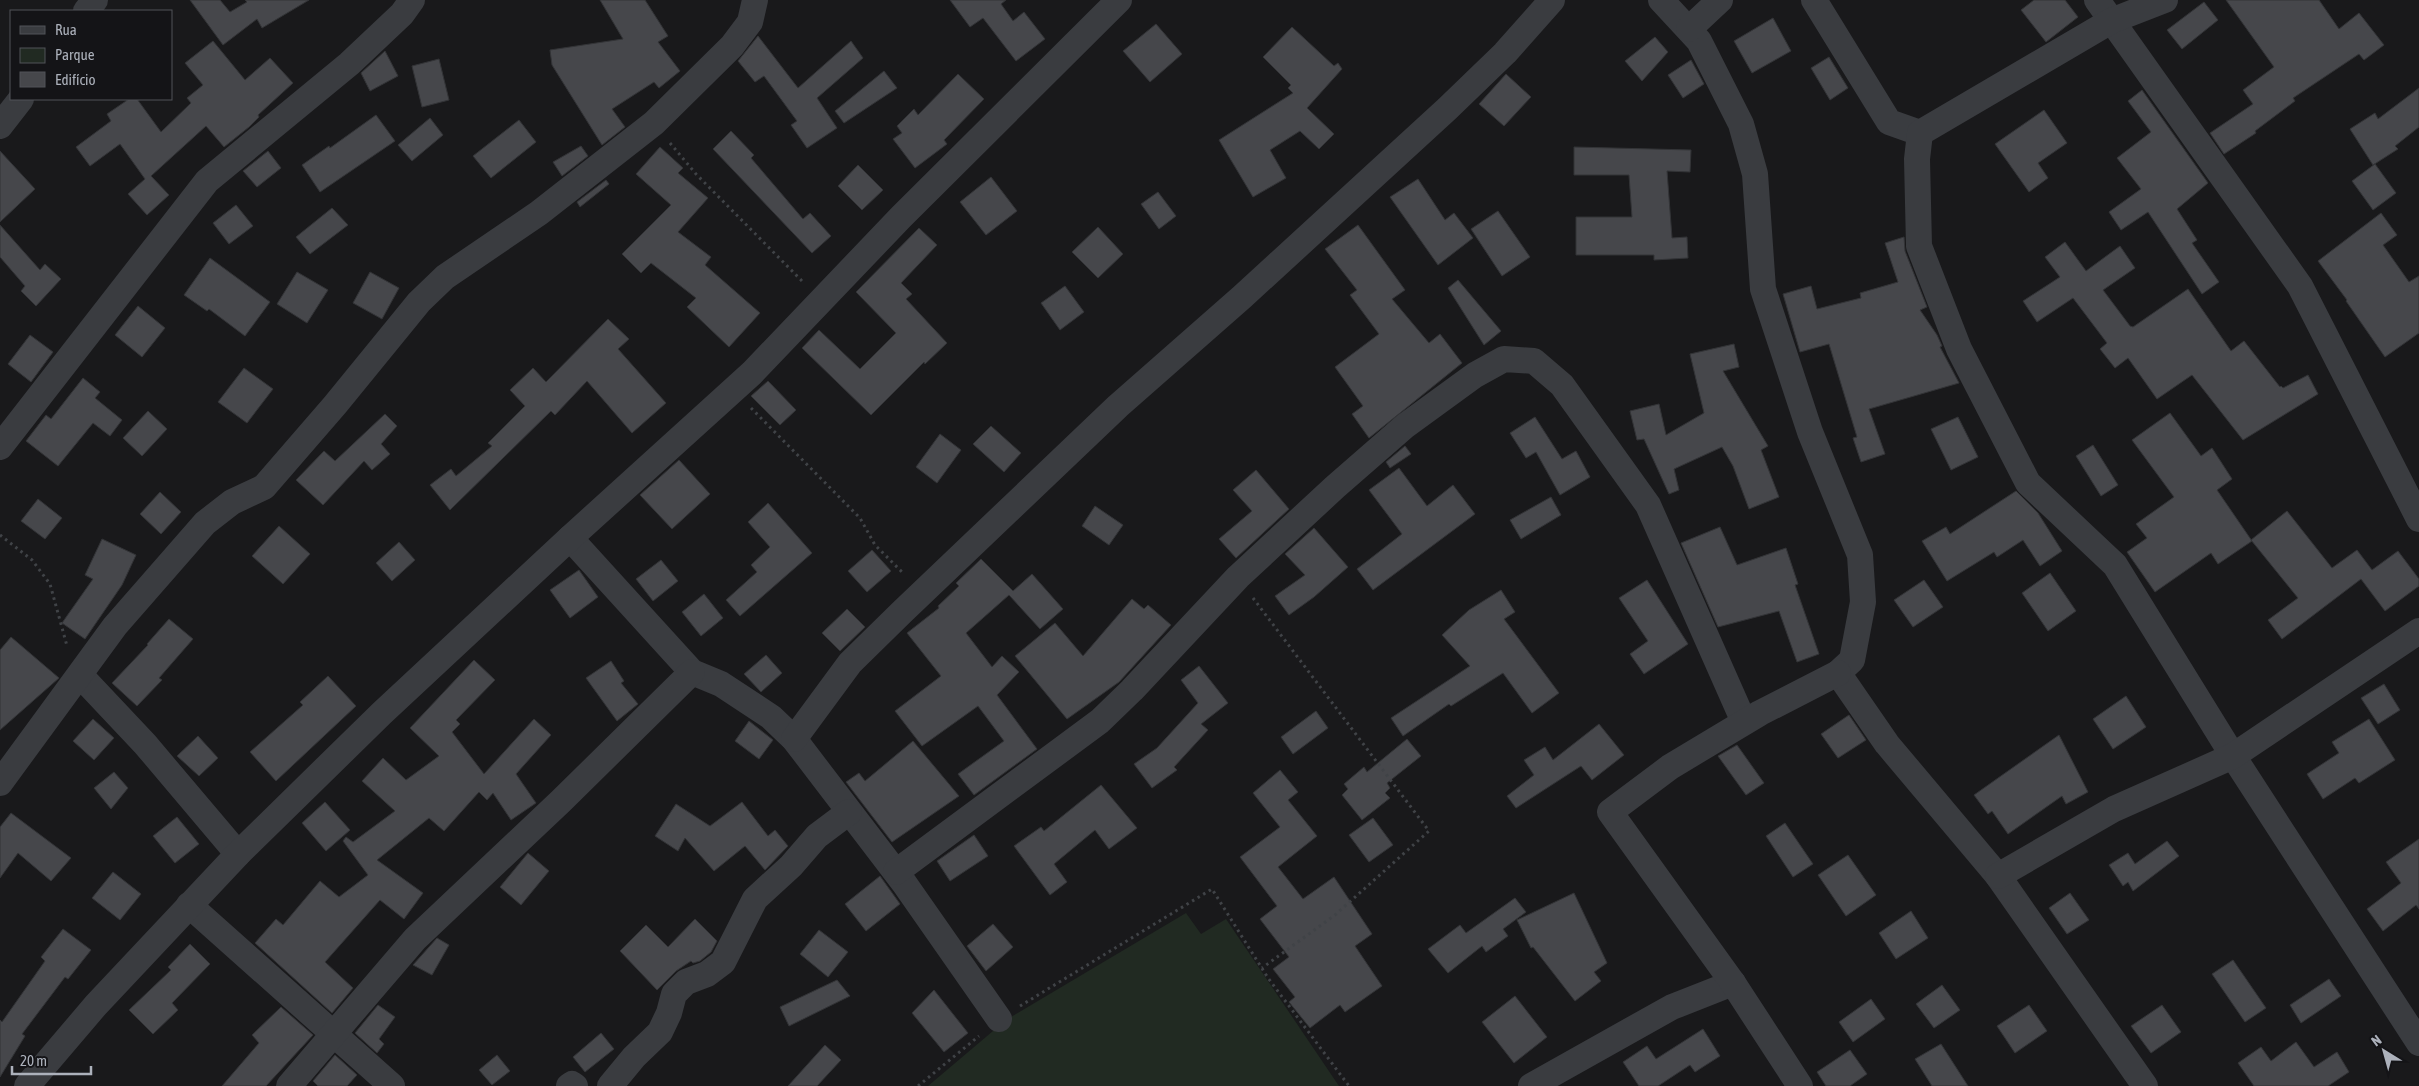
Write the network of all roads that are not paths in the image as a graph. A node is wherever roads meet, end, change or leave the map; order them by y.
1 (95, 0) edge
2 (412, 0) edge
3 (755, 0) edge
4 (1119, 0) edge
5 (1552, 0) edge
6 (1661, 0) edge
7 (1720, 0) edge
8 (1814, 0) edge
9 (2165, 0) edge
10 (87, 10) edge
11 (2104, 11) edge
12 (1689, 29) junction
13 (20, 100) edge
14 (0, 126) edge
15 (1920, 133) junction
16 (0, 447) edge
17 (2419, 519) edge
18 (570, 538) junction
19 (2419, 631) edge
20 (692, 672) junction
21 (1838, 673) junction
22 (80, 675) junction
23 (1744, 722) junction
24 (794, 739) junction
25 (2233, 756) junction
26 (0, 783) edge
27 (849, 812) junction
28 (238, 854) junction
29 (896, 872) junction
30 (1998, 876) junction
31 (189, 906) junction
32 (1733, 983) junction
33 (999, 1019) road end
34 (333, 1034) junction
35 (2419, 1043) edge
36 (27, 1086) edge
37 (289, 1086) edge
38 (392, 1086) edge
39 (569, 1086) edge
40 (575, 1086) edge
41 (610, 1086) edge
42 (1531, 1086) edge
43 (1800, 1086) edge
44 (2145, 1086) edge

1 - 10 street
2 - 16 street
3 - 22 street
4 - 18 street
5 - 24 street
6 - 12 street
7 - 12 street
8 - 15 street
9 - 11 street
11 - 15 street
11 - 17 street
12 - 21 street
13 - 14 street
15 - 25 street
18 - 20 street
18 - 28 street
19 - 25 street
20 - 24 street
20 - 34 street
21 - 23 street
21 - 30 street
22 - 26 street
22 - 28 street
23 - 29 street
23 - 32 street
24 - 27 street
25 - 30 street
25 - 35 street
27 - 29 street
27 - 41 street
28 - 31 street
29 - 33 street
30 - 44 street
31 - 34 street
31 - 36 street
32 - 42 street
32 - 43 street
34 - 37 street
34 - 38 street
39 - 40 street

